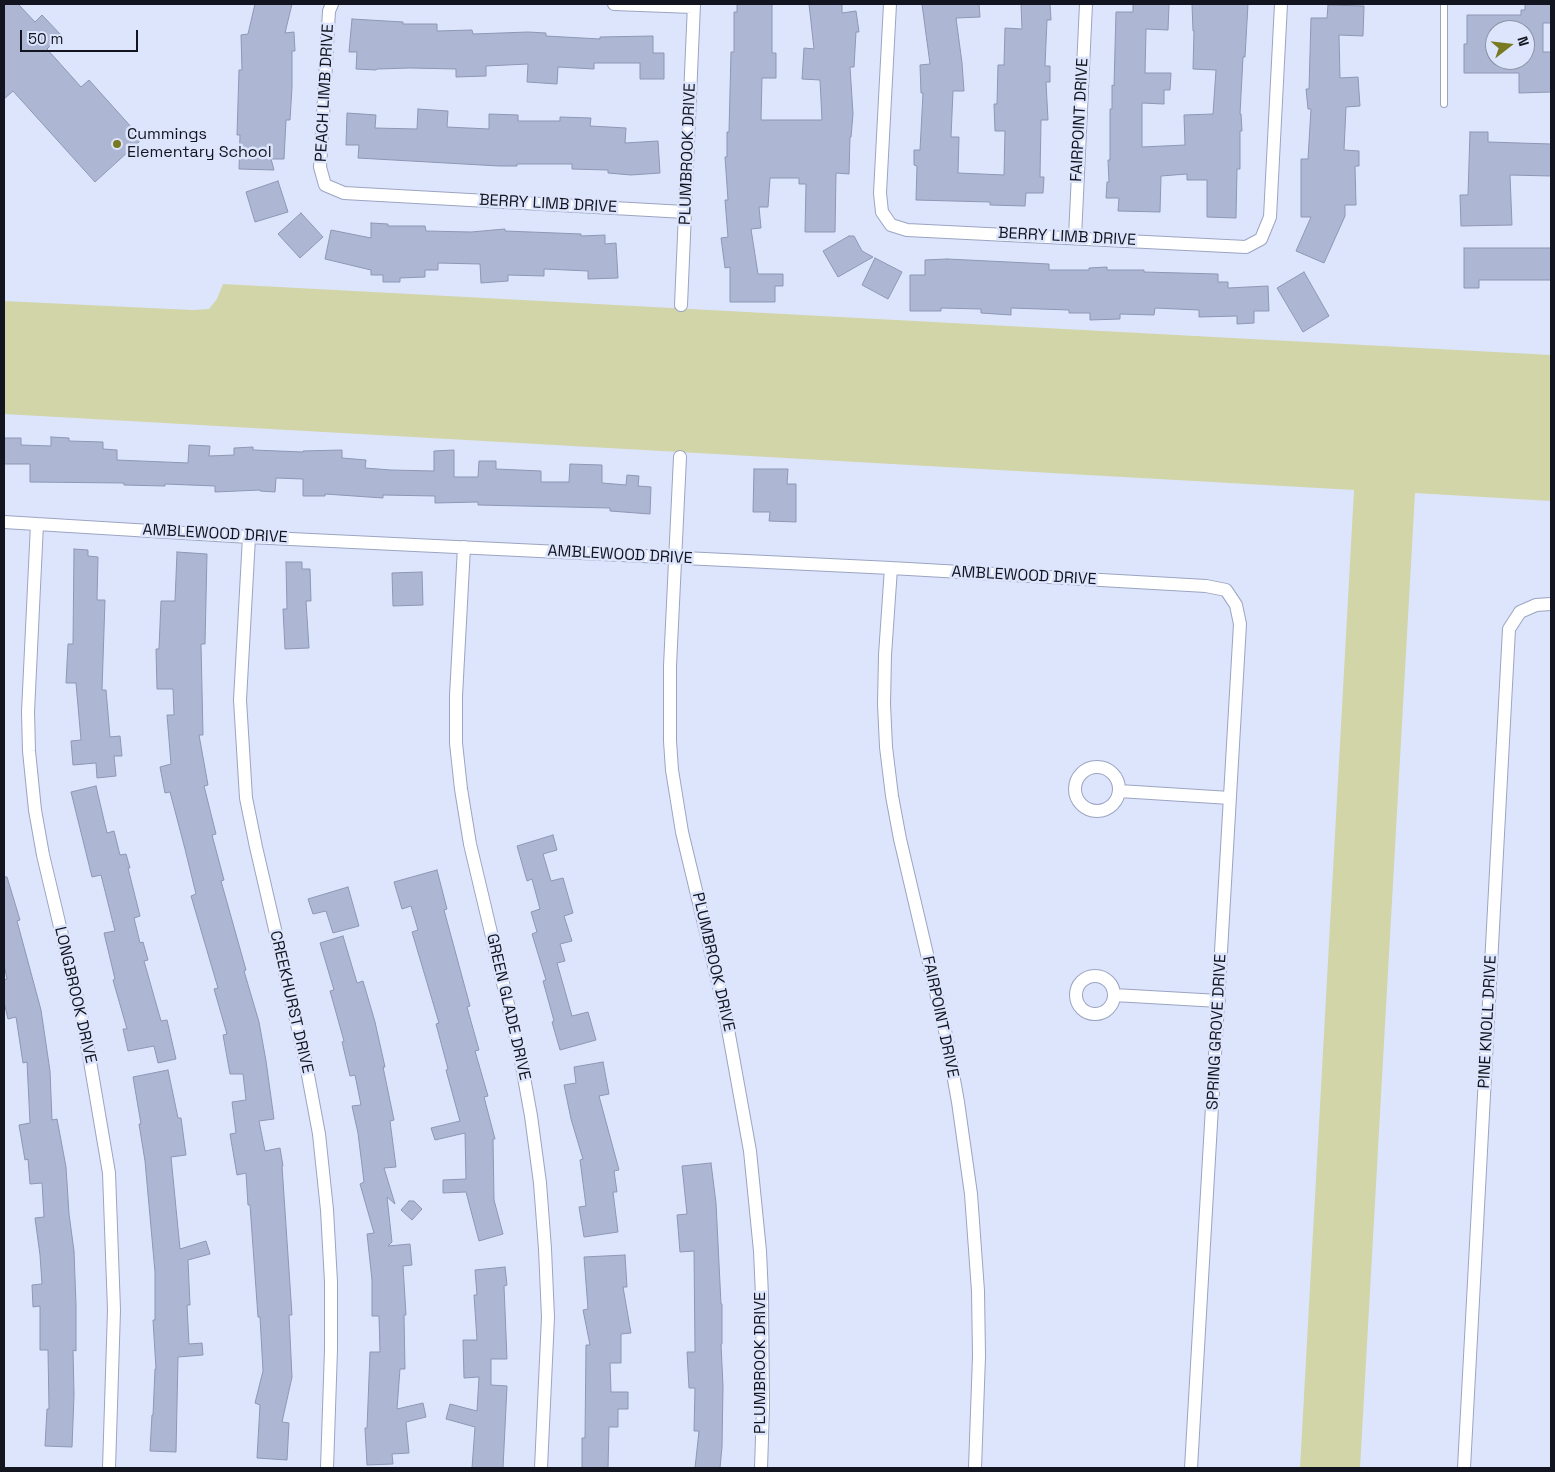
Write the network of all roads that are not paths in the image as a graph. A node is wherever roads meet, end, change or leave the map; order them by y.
1 (332, 4) edge
2 (614, 4) edge
3 (890, 4) edge
4 (1086, 4) edge
5 (1281, 4) edge
6 (1444, 4) edge
7 (694, 6) edge
8 (1444, 104) dead end
9 (411, 197) joint
10 (686, 212) junction
11 (1075, 237) junction
12 (680, 305) dead end
13 (680, 456) dead end
14 (4, 522) edge
15 (37, 524) junction
16 (249, 537) junction
17 (464, 547) junction
18 (676, 558) junction
19 (891, 568) junction
20 (1232, 598) joint
21 (1551, 604) edge
22 (1120, 791) dead end
23 (1230, 798) junction
24 (1114, 995) dead end
25 (1219, 1001) junction
26 (109, 1468) edge
27 (327, 1468) edge
28 (541, 1468) edge
29 (760, 1468) edge
30 (975, 1468) edge
31 (1192, 1468) edge
32 (1464, 1468) edge

1 - 9 street, PEACH LIMB DRIVE
2 - 7 street
3 - 11 street, BERRY LIMB DRIVE
4 - 11 street, FAIRPOINT DRIVE
5 - 11 street, BERRY LIMB DRIVE
6 - 8 lane
7 - 10 street, PLUMBROOK DRIVE
9 - 10 street, BERRY LIMB DRIVE
10 - 12 street, PLUMBROOK DRIVE
13 - 18 street, PLUMBROOK DRIVE
14 - 15 street, AMBLEWOOD DRIVE
15 - 16 street, AMBLEWOOD DRIVE
15 - 26 street, LONGBROOK DRIVE
16 - 17 street, AMBLEWOOD DRIVE
16 - 27 street, CREEKHURST DRIVE
17 - 18 street, AMBLEWOOD DRIVE
17 - 28 street, GREEN GLADE DRIVE
18 - 19 street, AMBLEWOOD DRIVE
18 - 29 street, PLUMBROOK DRIVE
19 - 20 street, AMBLEWOOD DRIVE
19 - 30 street, FAIRPOINT DRIVE
20 - 23 street, SPRING GROVE DRIVE
21 - 32 street, PINE KNOLL DRIVE
22 - 23 street
23 - 25 street, SPRING GROVE DRIVE
24 - 25 street
25 - 31 street, SPRING GROVE DRIVE

